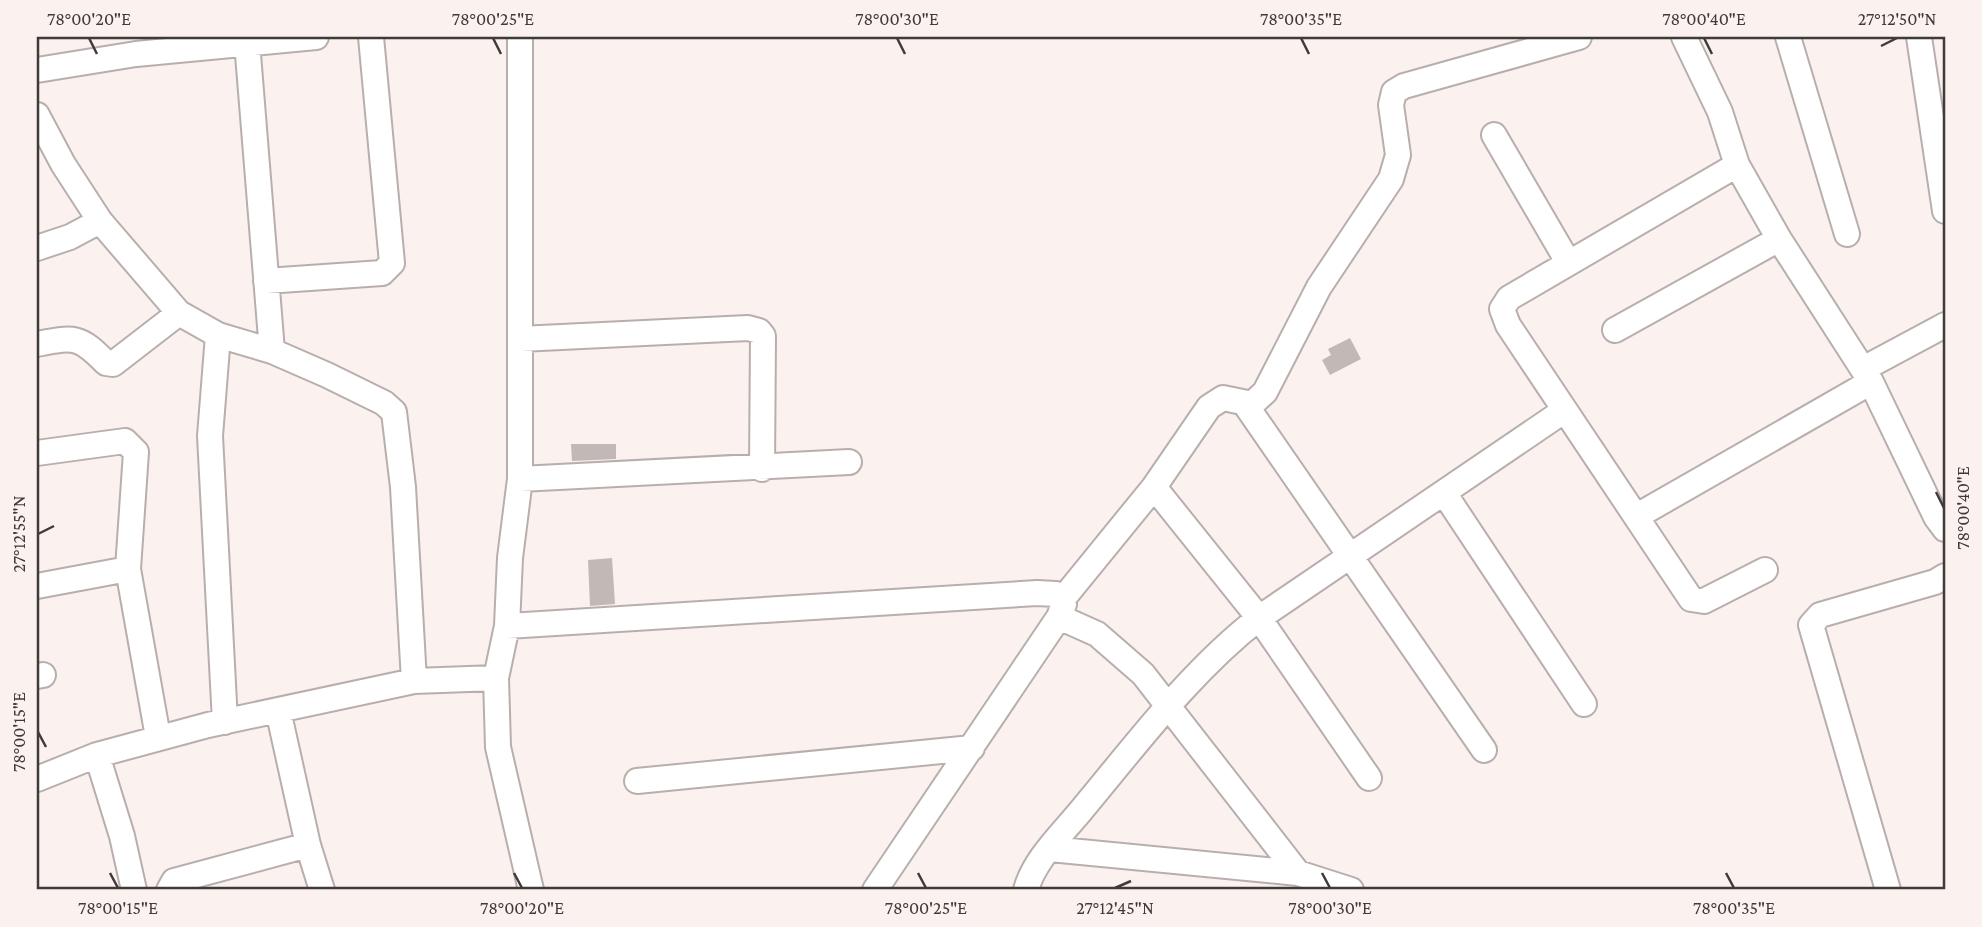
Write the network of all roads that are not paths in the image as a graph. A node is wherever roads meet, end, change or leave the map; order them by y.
1 (316, 37) edge
2 (371, 37) edge
3 (520, 37) edge
4 (1579, 37) edge
5 (1684, 37) edge
6 (1788, 37) edge
7 (1919, 37) edge
8 (289, 38) edge
9 (247, 42) junction
10 (37, 70) edge
11 (37, 115) edge
12 (1494, 135) dead end
13 (1737, 165) junction
14 (1945, 211) edge
15 (100, 221) junction
16 (1847, 234) dead end
17 (1779, 239) junction
18 (37, 248) edge
19 (1567, 262) junction
20 (266, 281) junction
21 (179, 313) junction
22 (1945, 325) edge
23 (1615, 330) dead end
24 (218, 335) junction
25 (520, 339) junction
26 (37, 344) edge
27 (272, 351) junction
28 (1867, 376) junction
29 (1245, 404) junction
30 (1565, 410) junction
31 (37, 453) edge
32 (849, 462) dead end
33 (762, 469) junction
34 (520, 479) junction
35 (1154, 487) junction
36 (1444, 493) junction
37 (1637, 516) junction
38 (1945, 529) edge
39 (1348, 558) junction
40 (128, 569) junction
41 (1765, 570) dead end
42 (1945, 576) edge
43 (37, 586) edge
44 (1061, 608) junction
45 (1259, 618) junction
46 (507, 626) junction
47 (496, 678) junction
48 (414, 681) junction
49 (1584, 704) dead end
50 (1168, 705) junction
51 (278, 710) junction
52 (225, 722) junction
53 (158, 737) junction
54 (972, 748) junction
55 (1484, 750) dead end
56 (97, 755) junction
57 (1369, 778) dead end
58 (37, 779) edge
59 (637, 781) dead end
60 (308, 845) junction
61 (1050, 849) junction
62 (1298, 873) junction
63 (134, 890) edge
64 (169, 890) edge
65 (322, 890) edge
66 (531, 890) edge
67 (876, 890) edge
68 (1026, 890) edge
69 (1351, 890) edge
70 (1888, 890) edge

1 - 8 street
2 - 20 street
3 - 25 street
4 - 29 street
5 - 13 street
6 - 16 street
7 - 14 street
8 - 9 street
9 - 10 street
9 - 20 street
11 - 15 street
12 - 19 street
13 - 17 street
13 - 19 street
15 - 18 street
15 - 21 street
17 - 23 street
17 - 28 street
19 - 30 street
20 - 27 street
21 - 24 street
21 - 26 street
22 - 28 street
24 - 27 street
24 - 52 street
25 - 33 street
25 - 34 street
27 - 48 street
28 - 37 street
28 - 38 street
29 - 35 street
29 - 39 street
30 - 36 street
30 - 37 street
31 - 40 street
32 - 33 street
33 - 34 street
34 - 46 street
35 - 44 street
35 - 45 street
36 - 39 street
36 - 49 street
37 - 41 street
39 - 45 street
39 - 55 street
40 - 43 street
40 - 53 street
42 - 70 street
44 - 46 street
44 - 50 street
44 - 54 street
45 - 50 street
45 - 57 street
46 - 47 street
47 - 48 street
47 - 66 street
48 - 51 street
50 - 61 street
50 - 62 street
51 - 52 street
51 - 60 street
52 - 53 street
53 - 56 street
54 - 59 street
54 - 67 street
56 - 58 street
56 - 63 street
60 - 64 street
60 - 65 street
61 - 62 street
61 - 68 street
62 - 69 street

